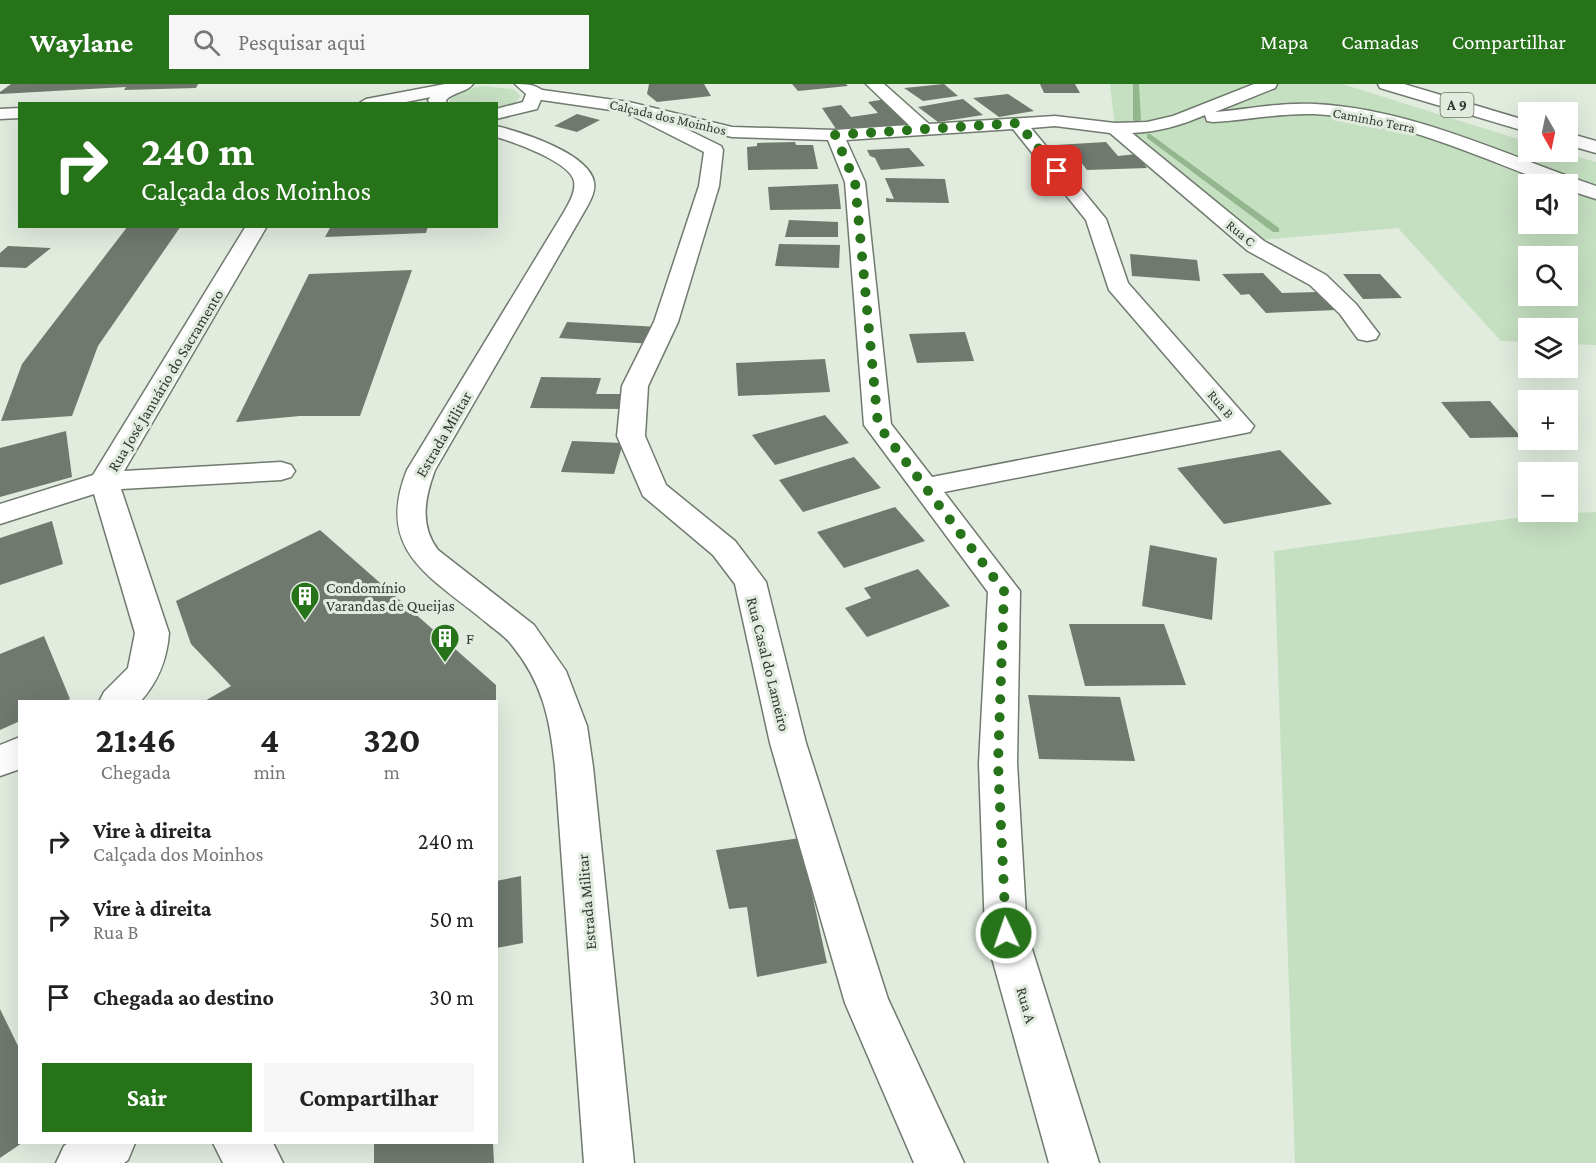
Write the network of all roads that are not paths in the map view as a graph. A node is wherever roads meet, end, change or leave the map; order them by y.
1 (874, 84) edge
2 (1269, 84) edge
3 (1386, 84) edge
4 (458, 86) edge
5 (614, 99) junction
6 (376, 102) edge
7 (438, 102) edge
8 (519, 105) edge
9 (18, 113) edge
10 (0, 114) edge
11 (1178, 120) junction
12 (1018, 123) junction
13 (1518, 124) edge
14 (1115, 128) junction
15 (925, 130) junction
16 (835, 135) junction
17 (1578, 142) edge
18 (1596, 147) edge
19 (1596, 193) edge
20 (256, 228) edge
21 (1367, 334) dead end
22 (281, 471) dead end
23 (104, 482) junction
24 (925, 487) junction
25 (0, 514) edge
26 (119, 700) edge
27 (18, 753) edge
28 (0, 762) edge
29 (110, 1144) edge
30 (238, 1144) edge
31 (81, 1163) edge
32 (258, 1163) edge
33 (609, 1163) edge
34 (939, 1163) edge
35 (1074, 1163) edge

1 - 15 main road
2 - 11 main road, Calçada dos Moinhos
3 - 13 main road, A 9
4 - 6 main road
4 - 7 main road
5 - 8 main road
5 - 16 main road, Calçada dos Moinhos
5 - 34 main road, Rua Casal do Lameiro
8 - 33 main road, Estrada Militar
9 - 10 main road
11 - 14 main road, Calçada dos Moinhos
11 - 19 main road, Caminho Terra
12 - 14 main road, Calçada dos Moinhos
12 - 15 main road, Calçada dos Moinhos
12 - 24 main road, Rua B
14 - 21 main road, Rua C
15 - 16 main road, Calçada dos Moinhos
16 - 24 main road, Rua A
17 - 18 main road
20 - 23 main road, Rua José Januário do Sacramento
22 - 23 main road
23 - 25 main road
23 - 26 main road, Rua José Januário do Sacramento
24 - 35 main road, Rua A
27 - 28 main road
29 - 31 main road
30 - 32 main road

